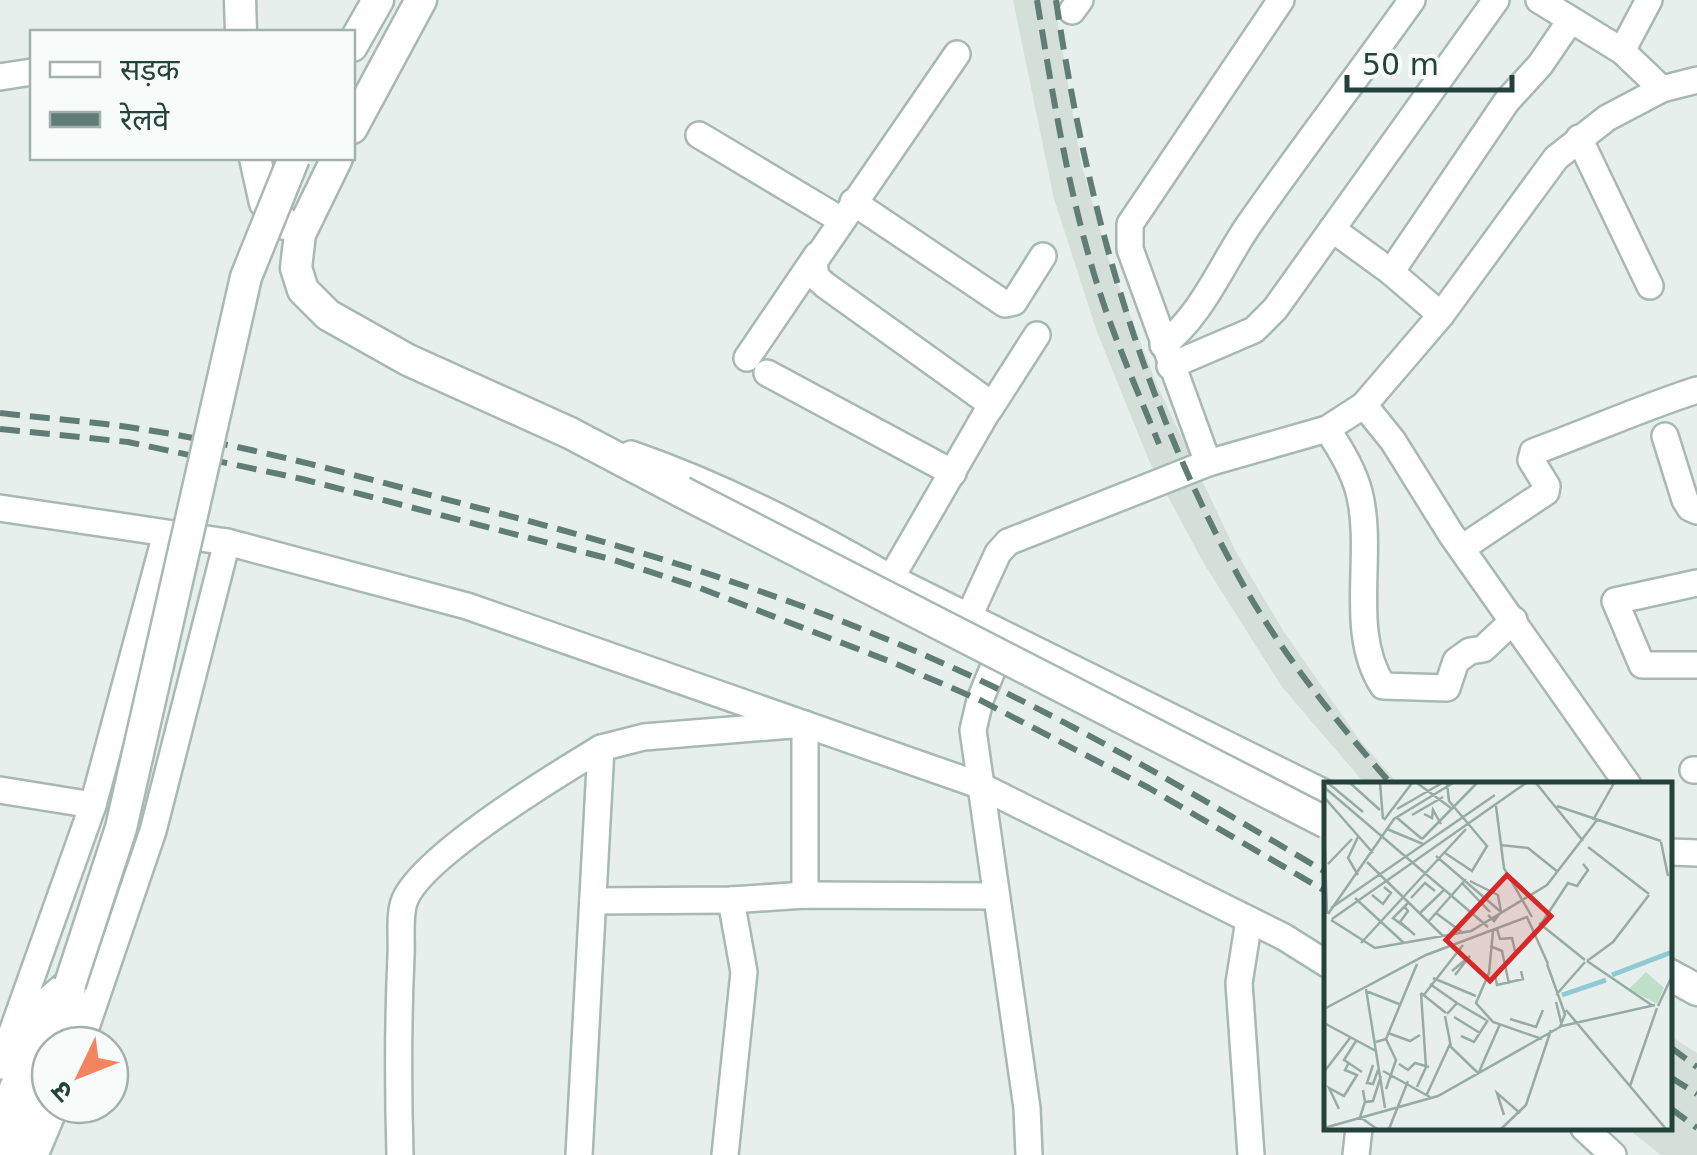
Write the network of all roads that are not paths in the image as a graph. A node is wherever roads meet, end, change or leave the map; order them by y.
1 (240, 0) edge
2 (378, 0) edge
3 (422, 0) edge
4 (1282, 0) edge
5 (1412, 0) edge
6 (1496, 0) edge
7 (1649, 0) edge
8 (1547, 2) edge
9 (1570, 21) junction
10 (242, 30) edge
11 (355, 42) edge
12 (1622, 51) junction
13 (956, 54) dead end
14 (30, 72) edge
15 (0, 77) edge
16 (1697, 80) edge
17 (1662, 89) junction
18 (355, 123) edge
19 (699, 135) dead end
20 (1579, 138) junction
21 (256, 160) edge
22 (293, 160) edge
23 (335, 160) edge
24 (847, 211) junction
25 (1332, 228) junction
26 (300, 234) junction
27 (818, 254) junction
28 (1043, 256) dead end
29 (1391, 272) junction
30 (1650, 286) dead end
31 (1441, 315) junction
32 (1037, 335) dead end
33 (1166, 355) junction
34 (1697, 390) edge
35 (1364, 405) junction
36 (990, 410) junction
37 (1327, 429) junction
38 (570, 433) junction
39 (1665, 436) dead end
40 (1208, 463) junction
41 (953, 472) junction
42 (0, 508) edge
43 (1697, 511) edge
44 (166, 534) junction
45 (227, 542) junction
46 (1462, 548) junction
47 (891, 578) junction
48 (1697, 583) edge
49 (970, 614) junction
50 (1514, 620) junction
51 (1007, 634) junction
52 (1697, 665) edge
53 (805, 724) junction
54 (601, 748) junction
55 (1626, 782) edge
56 (979, 786) junction
57 (0, 790) edge
58 (1324, 792) edge
59 (92, 805) junction
60 (1324, 822) edge
61 (1672, 852) edge
62 (1697, 853) edge
63 (805, 895) junction
64 (996, 896) junction
65 (731, 900) junction
66 (593, 901) junction
67 (1249, 920) junction
68 (1672, 960) edge
69 (1324, 962) edge
70 (1697, 974) edge
71 (1672, 976) edge
72 (70, 984) junction
73 (1697, 990) edge
74 (63, 1025) edge
75 (87, 1025) edge
76 (0, 1066) edge
77 (30, 1107) edge
78 (48, 1125) edge
79 (0, 1126) edge
80 (1360, 1130) edge
81 (1586, 1130) edge
82 (9, 1155) edge
83 (35, 1155) edge
84 (400, 1155) edge
85 (579, 1155) edge
86 (725, 1155) edge
87 (1030, 1155) edge
88 (1250, 1155) edge
89 (1356, 1155) edge
90 (1613, 1155) edge

1 - 10 street
2 - 11 street
3 - 18 street
4 - 33 street
5 - 33 street
6 - 25 street
7 - 12 street
8 - 9 street
9 - 12 street
9 - 29 street
12 - 17 street
13 - 24 street
14 - 15 street
16 - 17 street
17 - 20 street
19 - 24 street
20 - 30 street
20 - 31 street
21 - 26 street
22 - 72 street, bridge
23 - 26 street
24 - 27 street
24 - 28 street
25 - 29 street
25 - 33 street
26 - 38 street
27 - 36 street
27 - 41 street
29 - 31 street
31 - 35 street
32 - 36 street
33 - 40 street
34 - 46 street
35 - 37 street
35 - 46 street
36 - 41 street
37 - 40 street
37 - 50 street
38 - 47 street
38 - 60 street, bridge
39 - 43 street
40 - 49 street
41 - 47 street
42 - 44 street
44 - 45 street
44 - 59 street
45 - 53 street
45 - 75 street
46 - 50 street
47 - 49 street
48 - 52 street
49 - 51 street
50 - 55 street
51 - 56 street
51 - 58 street
53 - 54 street
53 - 56 street
53 - 63 street
54 - 66 street
54 - 84 street
56 - 64 street
56 - 67 street
57 - 59 street
59 - 76 street
61 - 62 street
63 - 64 street
63 - 65 street
64 - 87 street
65 - 66 street
65 - 86 street
66 - 85 street
67 - 69 street
67 - 88 street
68 - 70 street
71 - 73 street
72 - 74 street
72 - 79 street
77 - 82 street
78 - 83 street
80 - 89 street
81 - 90 street

